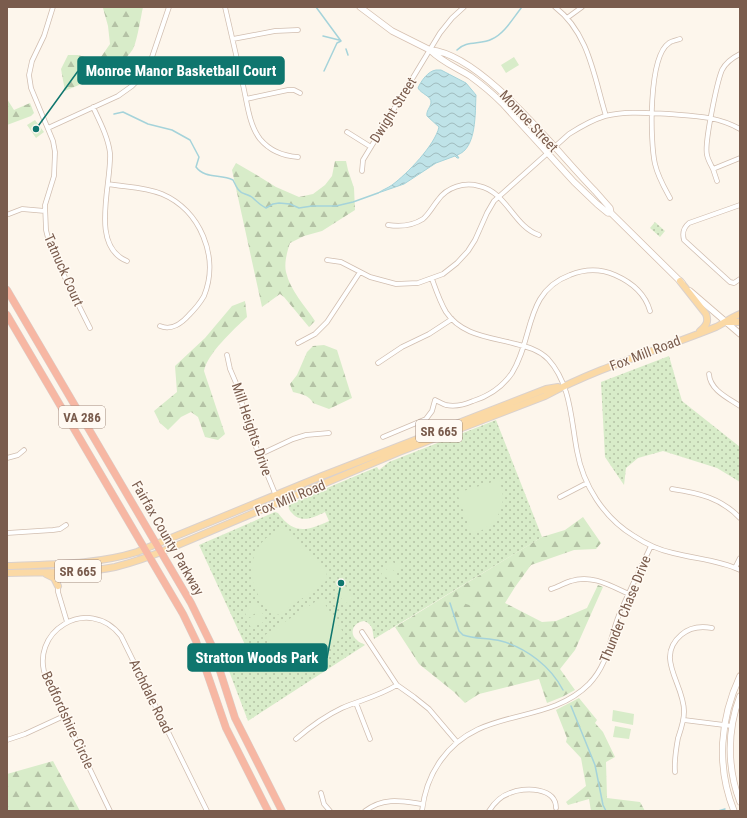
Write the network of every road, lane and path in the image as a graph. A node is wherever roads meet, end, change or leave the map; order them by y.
1 (52, 7) edge
2 (169, 7) edge
3 (225, 7) edge
4 (360, 7) edge
5 (464, 7) edge
6 (555, 7) edge
7 (582, 7) edge
8 (567, 18) junction
9 (298, 30) dead end
10 (232, 39) junction
11 (680, 39) dead end
12 (430, 50) junction
13 (740, 54) edge
14 (300, 93) dead end
15 (246, 99) junction
16 (93, 107) junction
17 (653, 112) junction
18 (606, 116) junction
19 (711, 117) junction
20 (48, 128) junction
21 (740, 129) edge
22 (347, 132) dead end
23 (371, 147) junction
24 (554, 147) junction
25 (548, 152) junction
26 (298, 157) dead end
27 (740, 158) edge
28 (714, 169) junction
29 (362, 172) dead end
30 (717, 181) dead end
31 (108, 184) junction
32 (499, 197) junction
33 (670, 198) dead end
34 (740, 205) edge
35 (45, 211) junction
36 (611, 213) junction
37 (9, 214) dead end
38 (388, 225) dead end
39 (540, 235) dead end
40 (327, 260) dead end
41 (127, 261) dead end
42 (360, 272) junction
43 (432, 279) junction
44 (740, 279) edge
45 (680, 281) junction
46 (7, 290) edge
47 (650, 310) dead end
48 (740, 314) edge
49 (7, 315) edge
50 (452, 319) junction
51 (727, 322) junction
52 (740, 322) edge
53 (160, 326) dead end
54 (90, 328) dead end
55 (696, 334) junction
56 (740, 334) edge
57 (298, 343) dead end
58 (524, 346) junction
59 (227, 355) dead end
60 (378, 363) dead end
61 (709, 374) dead end
62 (564, 386) junction
63 (740, 406) edge
64 (330, 433) dead end
65 (383, 437) dead end
66 (24, 450) dead end
67 (259, 455) junction
68 (7, 458) edge
69 (587, 483) junction
70 (672, 489) dead end
71 (276, 495) junction
72 (560, 497) dead end
73 (279, 503) junction
74 (740, 518) edge
75 (66, 525) dead end
76 (7, 533) edge
77 (157, 545) junction
78 (651, 546) junction
79 (146, 549) junction
80 (161, 552) junction
81 (149, 556) junction
82 (740, 558) edge
83 (58, 564) junction
84 (7, 566) edge
85 (735, 568) junction
86 (740, 570) edge
87 (43, 572) junction
88 (58, 572) junction
89 (7, 573) edge
90 (58, 586) junction
91 (551, 590) dead end
92 (629, 594) junction
93 (67, 622) junction
94 (712, 628) dead end
95 (362, 632) dead end
96 (740, 676) edge
97 (397, 685) junction
98 (740, 696) edge
99 (356, 703) junction
100 (64, 716) junction
101 (684, 720) junction
102 (724, 725) junction
103 (732, 726) junction
104 (296, 739) dead end
105 (370, 739) dead end
106 (7, 740) edge
107 (457, 742) junction
108 (675, 772) dead end
109 (321, 793) dead end
110 (740, 802) edge
111 (422, 804) junction
112 (556, 808) dead end
113 (110, 811) edge
114 (207, 811) edge
115 (268, 811) edge
116 (282, 811) edge
117 (330, 811) edge
118 (365, 811) edge
119 (422, 811) edge
120 (489, 811) edge
121 (734, 811) edge

1 - 20 street, Tatnuck Court
2 - 16 street
3 - 10 street
4 - 12 main road, Monroe Street
5 - 12 street, Dwight Street
6 - 8 street
7 - 8 street
8 - 18 street
9 - 10 street
10 - 15 street
11 - 17 street
12 - 23 street, Dwight Street
12 - 24 main road, Monroe Street
12 - 25 main road, Monroe Street
13 - 19 street
14 - 15 street
15 - 26 street
16 - 20 street
16 - 31 street
17 - 18 street
17 - 19 street
17 - 33 street
18 - 24 street
19 - 21 street
19 - 28 street
20 - 35 street, Tatnuck Court
22 - 23 street
23 - 29 street, Dwight Street
24 - 25 street
24 - 36 main road, Monroe Street
25 - 32 street
25 - 36 main road, Monroe Street
27 - 28 street
28 - 30 street
31 - 41 street
31 - 53 street
32 - 38 street
32 - 39 street
32 - 43 street
34 - 44 street
35 - 37 street
35 - 54 street, Tatnuck Court
36 - 45 main road, Monroe Street
40 - 42 street
42 - 43 street
42 - 57 street
43 - 50 street
45 - 51 main road, Monroe Street
45 - 55 main road
46 - 77 highway, Fairfax County Parkway / VA 286
47 - 58 street
48 - 51 main road, Fox Mill Road / SR 665
49 - 79 highway, Fairfax County Parkway / VA 286
50 - 58 street
50 - 60 street
51 - 52 main road, Fox Mill Road / SR 665
51 - 55 main road, Fox Mill Road / SR 665
51 - 56 main road, Monroe Street
55 - 62 main road, Fox Mill Road / SR 665
58 - 62 street
58 - 65 street
59 - 67 street, Mill Heights Drive
61 - 63 street
62 - 69 street
62 - 71 main road, Fox Mill Road / SR 665
62 - 73 main road, Fox Mill Road / SR 665
64 - 67 street
66 - 68 street
67 - 71 street, Mill Heights Drive
69 - 72 street
69 - 78 street
70 - 74 street
71 - 73 street, Mill Heights Drive
71 - 77 main road, Fox Mill Road / SR 665
73 - 80 main road, Fox Mill Road / SR 665
75 - 76 street
77 - 79 main road, Fox Mill Road / SR 665
77 - 80 highway, Fairfax County Parkway / VA 286
78 - 85 street
78 - 92 street, Thunder Chase Drive
79 - 81 highway, Fairfax County Parkway / VA 286
79 - 83 main road, Fox Mill Road / SR 665
80 - 81 main road, Fox Mill Road / SR 665
80 - 116 highway, Fairfax County Parkway / VA 286
81 - 88 main road, Fox Mill Road / SR 665
81 - 115 highway, Fairfax County Parkway / VA 286
82 - 85 street
83 - 84 main road, Fox Mill Road / SR 665
83 - 88 street
85 - 86 street
87 - 88 main road, Fox Mill Road / SR 665
87 - 89 main road, Fox Mill Road / SR 665
87 - 90 main road
88 - 90 street
90 - 93 street
91 - 92 street
92 - 107 street, Thunder Chase Drive
93 - 100 street, Bedfordshire Circle
93 - 114 street, Archdale Road
94 - 101 street
95 - 97 street
96 - 102 main road
97 - 99 street
97 - 107 street
98 - 103 main road
99 - 104 street
99 - 105 street
100 - 106 street
100 - 113 street, Bedfordshire Circle
101 - 102 street
101 - 108 street
102 - 103 street
102 - 121 main road
103 - 110 main road
107 - 111 street, Thunder Chase Drive
109 - 117 street
111 - 118 street
111 - 119 street, Thunder Chase Drive
112 - 120 street

